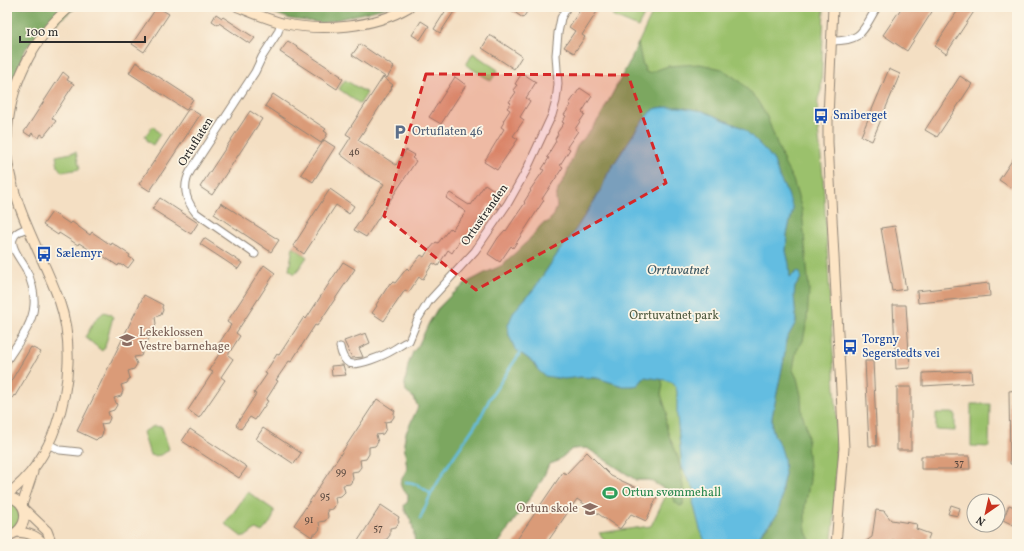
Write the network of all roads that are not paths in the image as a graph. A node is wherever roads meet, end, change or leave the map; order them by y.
1 (70, 7) edge
2 (238, 7) edge
3 (409, 7) edge
4 (567, 7) edge
5 (832, 7) edge
6 (877, 7) edge
7 (281, 22) junction
8 (832, 41) junction
9 (7, 136) edge
10 (7, 158) edge
11 (28, 228) junction
12 (255, 254) dead end
13 (340, 347) dead end
14 (7, 360) edge
15 (47, 447) junction
16 (79, 452) dead end
17 (34, 467) junction
18 (7, 495) edge
19 (23, 507) junction
20 (17, 532) junction
21 (7, 536) edge
22 (44, 544) edge
23 (52, 544) edge
24 (836, 544) edge

1 - 9 main road
2 - 7 main road
3 - 7 main road
4 - 13 street, Ortustranden
5 - 8 main road
6 - 8 street
7 - 12 street, Ortuflaten
8 - 24 main road
10 - 11 main road
11 - 14 street
11 - 15 main road
15 - 16 street
15 - 17 main road
17 - 18 main road
17 - 19 main road
18 - 19 main road
19 - 20 main road
19 - 23 main road
20 - 21 main road
20 - 22 main road

